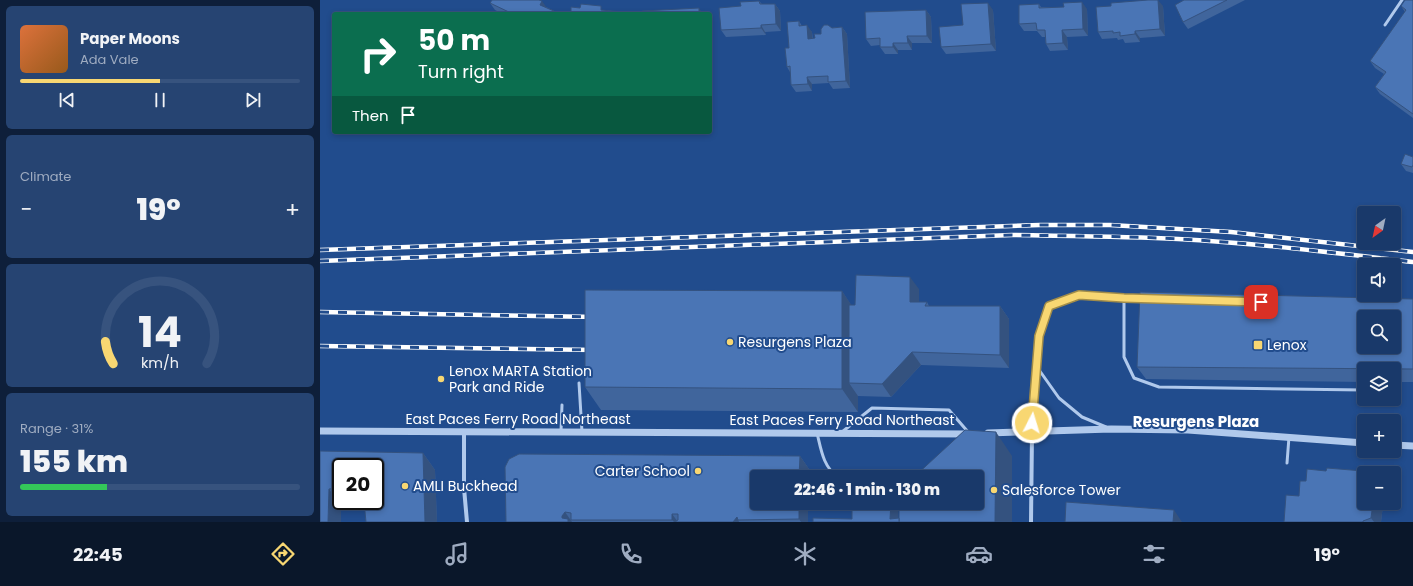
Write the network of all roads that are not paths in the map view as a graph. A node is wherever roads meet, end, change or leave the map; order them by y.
1 (1402, 0) edge
2 (1385, 25) dead end
3 (1124, 298) junction
4 (1147, 299) edge
5 (1037, 367) junction
6 (579, 383) dead end
7 (1357, 390) edge
8 (562, 405) dead end
9 (1111, 429) junction
10 (320, 431) edge
11 (464, 431) junction
12 (561, 432) junction
13 (582, 432) junction
14 (817, 433) junction
15 (1032, 433) junction
16 (840, 434) junction
17 (968, 437) junction
18 (1289, 437) junction
19 (1357, 442) edge
20 (1401, 445) edge
21 (1413, 446) edge
22 (1287, 463) dead end
23 (831, 470) edge
24 (467, 522) edge
25 (1031, 522) edge

1 - 2 lane
3 - 4 lane
3 - 5 lane
3 - 7 lane
5 - 9 lane
5 - 15 lane
6 - 13 lane
8 - 12 lane
9 - 15 street, East Paces Ferry Road Northeast
9 - 18 street, East Paces Ferry Road Northeast
10 - 11 street, East Paces Ferry Road Northeast
11 - 12 street, East Paces Ferry Road Northeast
11 - 24 street
12 - 13 street, East Paces Ferry Road Northeast
13 - 14 street, East Paces Ferry Road Northeast
14 - 16 street, East Paces Ferry Road Northeast
14 - 23 lane
15 - 17 street, East Paces Ferry Road Northeast
15 - 25 street
16 - 17 street, East Paces Ferry Road Northeast
16 - 17 lane
18 - 19 street, East Paces Ferry Road Northeast
18 - 22 lane
20 - 21 street

